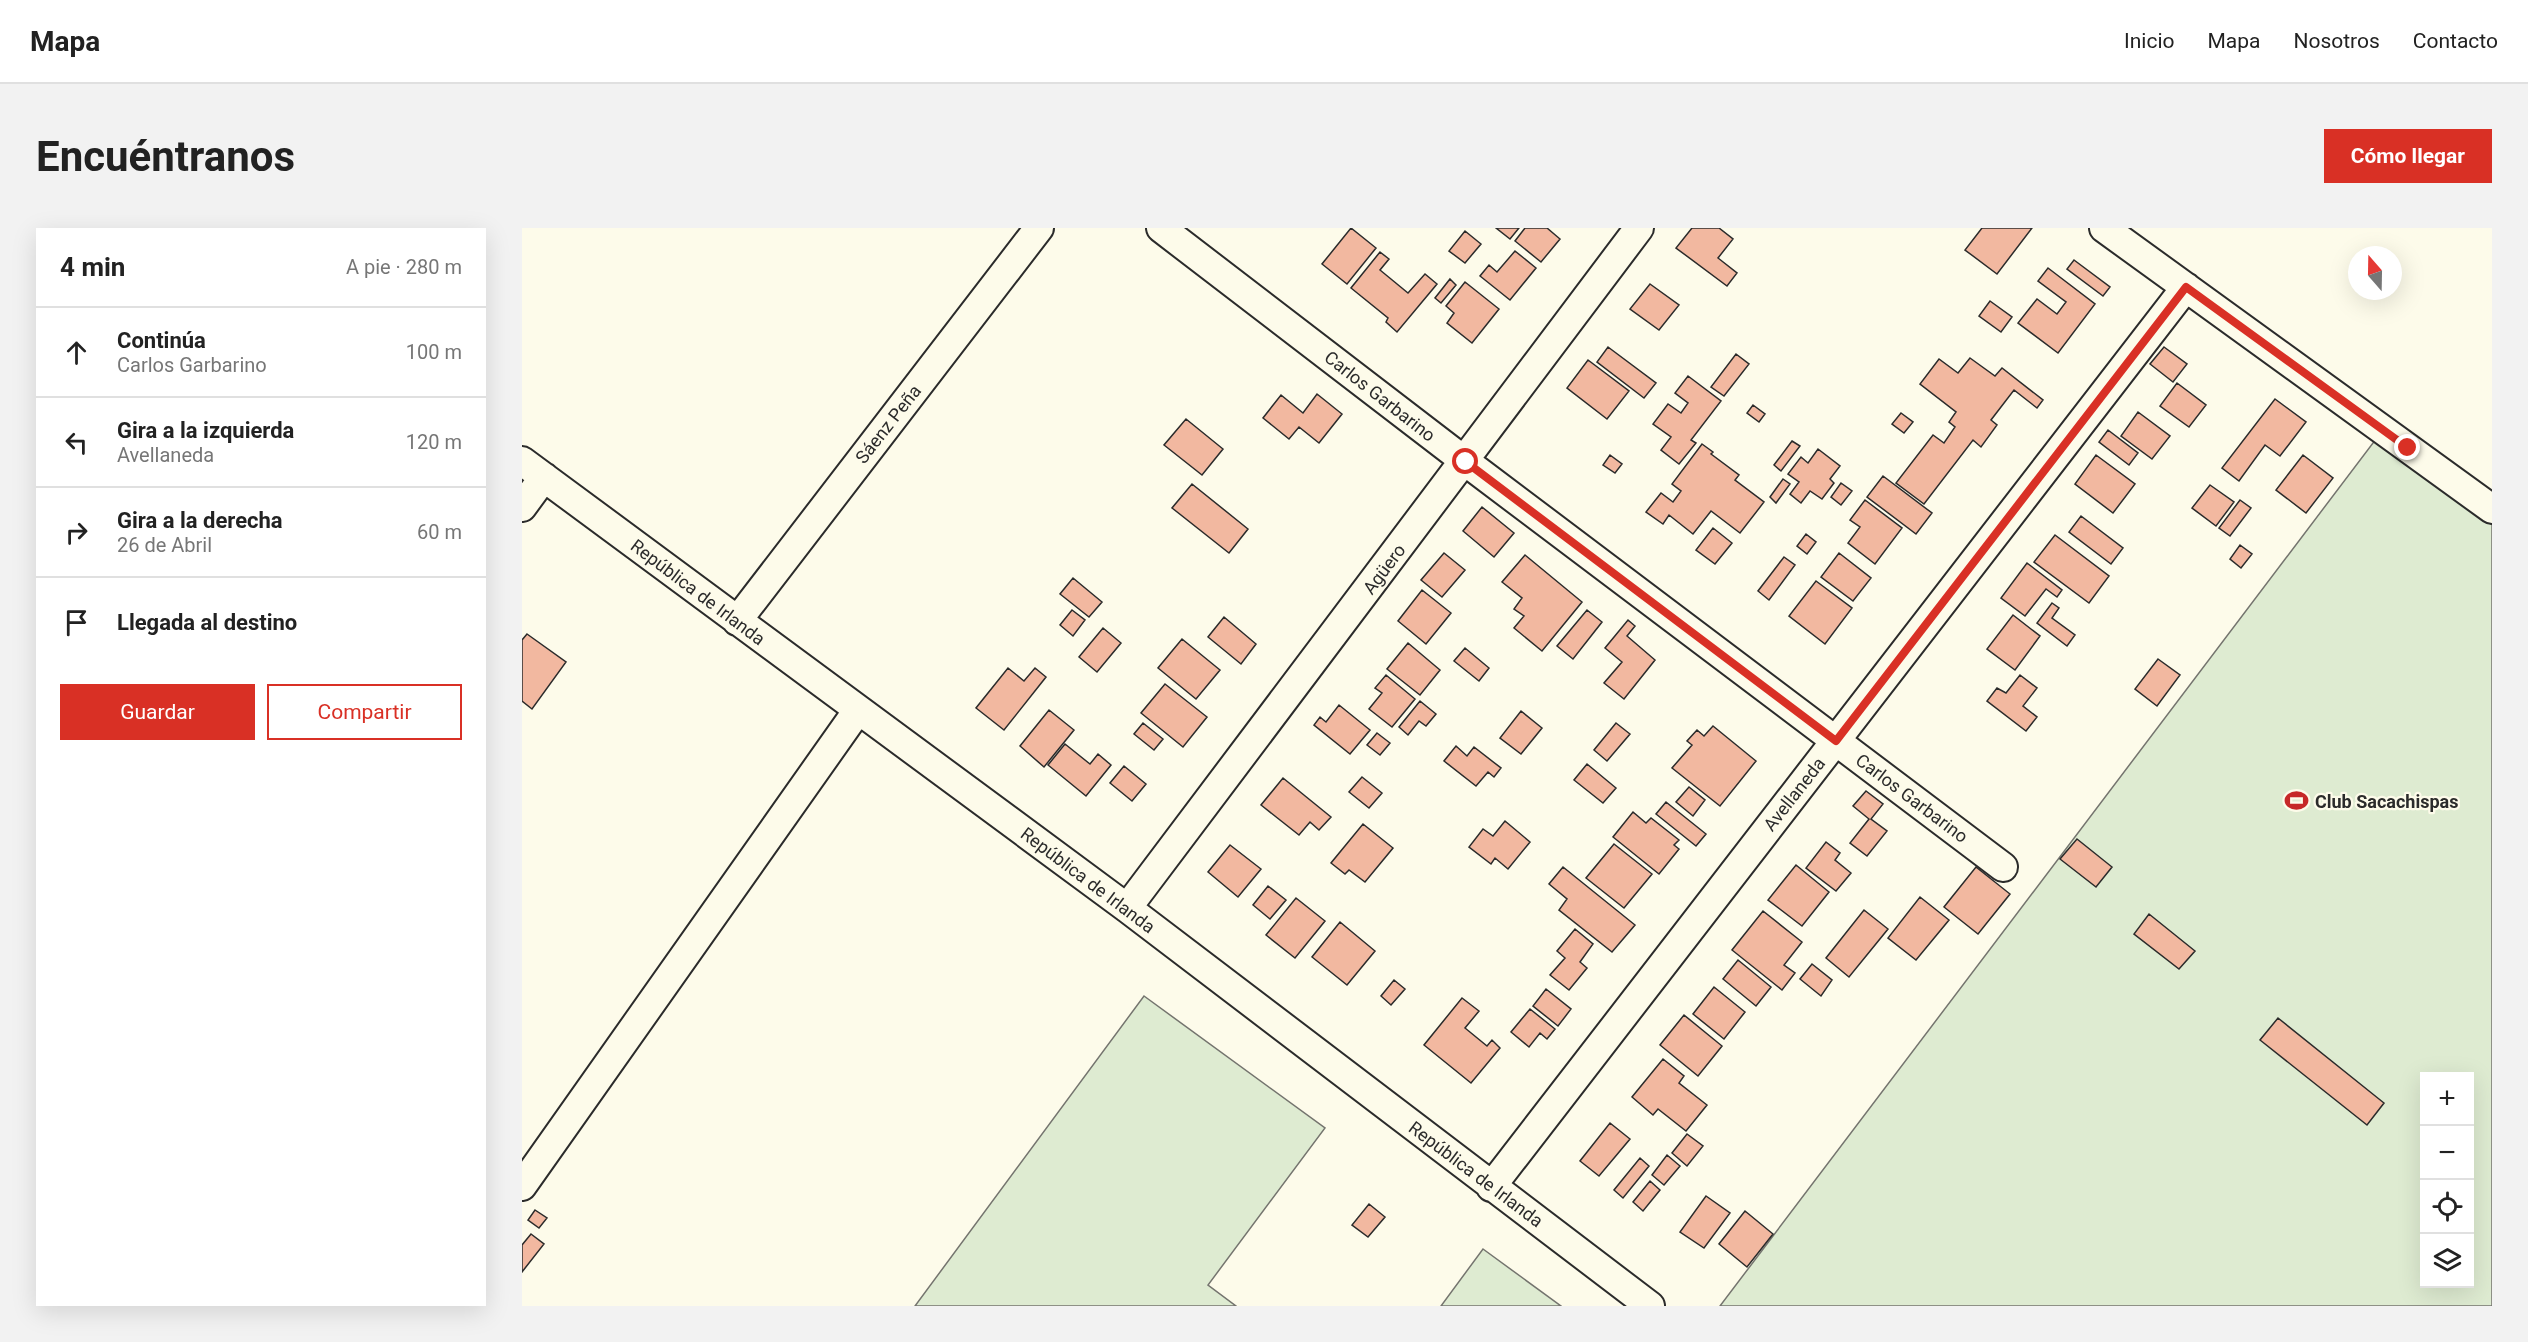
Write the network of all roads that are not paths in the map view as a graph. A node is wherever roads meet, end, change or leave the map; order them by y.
1 (1039, 228) edge
2 (1161, 228) edge
3 (1639, 228) edge
4 (2104, 228) edge
5 (2186, 287) junction
6 (1466, 462) junction
7 (533, 469) edge
8 (522, 507) edge
9 (2492, 509) edge
10 (737, 621) junction
11 (858, 710) junction
12 (1836, 741) junction
13 (2003, 867) dead end
14 (1127, 908) junction
15 (522, 1186) edge
16 (1491, 1187) junction
17 (1650, 1306) edge

1 - 10 street, Sáenz Peña
2 - 6 street, Carlos Garbarino
3 - 6 street, Agüero
4 - 5 street
5 - 9 street
5 - 12 street, Avellaneda
6 - 12 street, Carlos Garbarino
6 - 14 street, Agüero
7 - 8 street
7 - 10 street, República de Irlanda
10 - 11 street, República de Irlanda
11 - 14 street, República de Irlanda
11 - 15 street
12 - 13 street, Carlos Garbarino
12 - 16 street, Avellaneda
14 - 16 street, República de Irlanda
16 - 17 street, República de Irlanda

